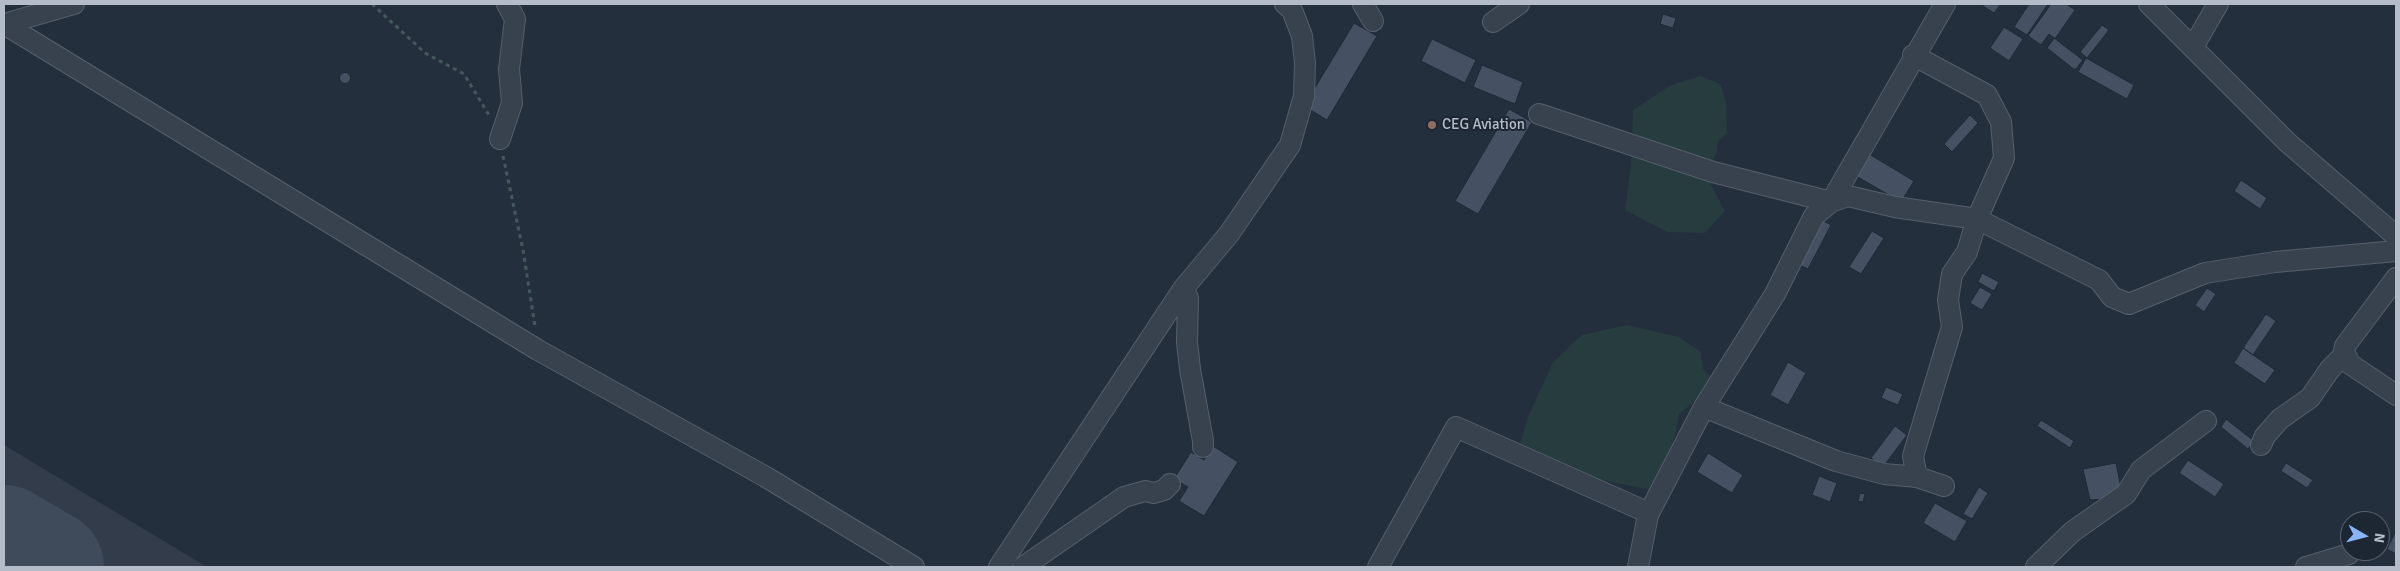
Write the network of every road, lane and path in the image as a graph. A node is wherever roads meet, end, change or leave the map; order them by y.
1 (74, 4) edge
2 (372, 4) edge
3 (507, 4) edge
4 (1286, 4) edge
5 (1363, 4) edge
6 (1519, 4) edge
7 (1945, 4) edge
8 (2149, 4) edge
9 (2218, 4) edge
10 (1373, 21) dead end
11 (1493, 22) dead end
12 (4, 24) edge
13 (2193, 47) junction
14 (1913, 55) junction
15 (1540, 114) dead end
16 (500, 139) junction
17 (1830, 202) junction
18 (1977, 219) junction
19 (2396, 236) edge
20 (2396, 251) edge
21 (2396, 278) edge
22 (1183, 289) junction
23 (538, 350) junction
24 (2344, 352) junction
25 (2396, 395) edge
26 (1704, 407) junction
27 (2206, 421) dead end
28 (2261, 445) dead end
29 (1202, 446) dead end
30 (1917, 477) junction
31 (1170, 484) dead end
32 (1944, 486) dead end
33 (1649, 513) junction
34 (2340, 557) edge
35 (914, 567) edge
36 (999, 567) edge
37 (1023, 567) edge
38 (1378, 567) edge
39 (1638, 567) edge
40 (2036, 567) edge
41 (2306, 567) edge

1 - 12 street
2 - 16 path
3 - 16 street
4 - 22 street
5 - 10 street
6 - 11 street
7 - 14 street
8 - 13 street
9 - 13 street
12 - 23 street
13 - 19 street
14 - 17 street
14 - 18 street
15 - 17 street
16 - 23 path
17 - 18 street
17 - 26 street
18 - 20 street
18 - 30 street
21 - 24 street
22 - 29 street
22 - 36 street
23 - 35 street
24 - 25 street
24 - 28 street
26 - 30 street
26 - 33 street
27 - 40 street
30 - 32 street
31 - 37 street
33 - 38 street
33 - 39 street
34 - 41 street

